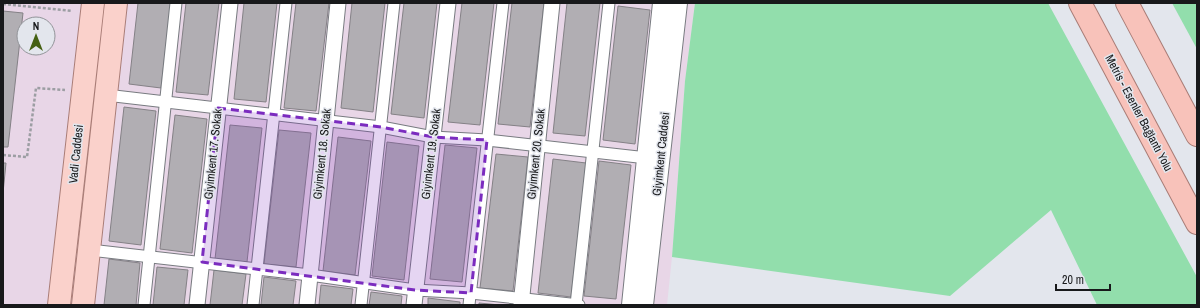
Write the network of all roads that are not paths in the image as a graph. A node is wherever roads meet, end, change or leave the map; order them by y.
1 (116, 3) edge
2 (176, 3) edge
3 (230, 3) edge
4 (286, 3) edge
5 (338, 3) edge
6 (394, 3) edge
7 (448, 3) edge
8 (503, 3) edge
9 (552, 3) edge
10 (609, 3) edge
11 (662, 3) edge
12 (678, 3) edge
13 (1080, 3) edge
14 (1127, 3) edge
15 (93, 8) edge
16 (106, 95) junction
17 (166, 102) junction
18 (218, 108) junction
19 (274, 115) junction
20 (325, 121) junction
21 (381, 127) junction
22 (1197, 135) edge
23 (433, 137) junction
24 (487, 140) junction
25 (537, 145) junction
26 (593, 152) junction
27 (646, 158) junction
28 (1197, 223) edge
29 (90, 250) junction
30 (149, 256) junction
31 (202, 262) junction
32 (257, 269) junction
33 (310, 275) junction
34 (364, 282) junction
35 (415, 290) junction
36 (470, 293) junction
37 (521, 302) edge
38 (59, 305) edge
39 (84, 305) edge
40 (144, 305) edge
41 (197, 305) edge
42 (253, 305) edge
43 (306, 305) edge
44 (361, 305) edge
45 (414, 305) edge
46 (469, 305) edge
47 (577, 305) edge
48 (631, 305) edge
49 (644, 305) edge

1 - 16 main road, Vadi Caddesi
2 - 17 street
3 - 18 street, Giyimkent 17. Sokak
4 - 19 street
5 - 20 street, Giyimkent 18. Sokak
6 - 21 street
7 - 23 street, Giyimkent 19. Sokak
8 - 24 street
9 - 25 street, Giyimkent 20. Sokak
10 - 26 street
11 - 27 street, Giyimkent Caddesi
12 - 49 street, Giyimkent Caddesi
13 - 28 highway, Metris - Esenler Bağlantı Yolu
14 - 22 highway
15 - 38 main road, Vadi Caddesi
16 - 17 street
16 - 29 main road, Vadi Caddesi
17 - 18 street
17 - 30 street
18 - 19 street
18 - 31 street, Giyimkent 17. Sokak
19 - 20 street
19 - 32 street
20 - 21 street
20 - 33 street, Giyimkent 18. Sokak
21 - 23 street
21 - 34 street
23 - 24 street
23 - 35 street, Giyimkent 19. Sokak
24 - 25 street
24 - 36 street
25 - 26 street
25 - 37 street, Giyimkent 20. Sokak
26 - 27 street
26 - 47 street
27 - 48 street, Giyimkent Caddesi
29 - 30 street
29 - 39 main road, Vadi Caddesi
30 - 31 street
30 - 40 street
31 - 32 street
31 - 41 street, Giyimkent 17. Sokak
32 - 33 street
32 - 42 street
33 - 34 street
33 - 43 street, Giyimkent 18. Sokak
34 - 35 street
34 - 44 street
35 - 36 street
35 - 45 street, Giyimkent 19. Sokak
36 - 37 street
36 - 46 street
37 - 47 street

